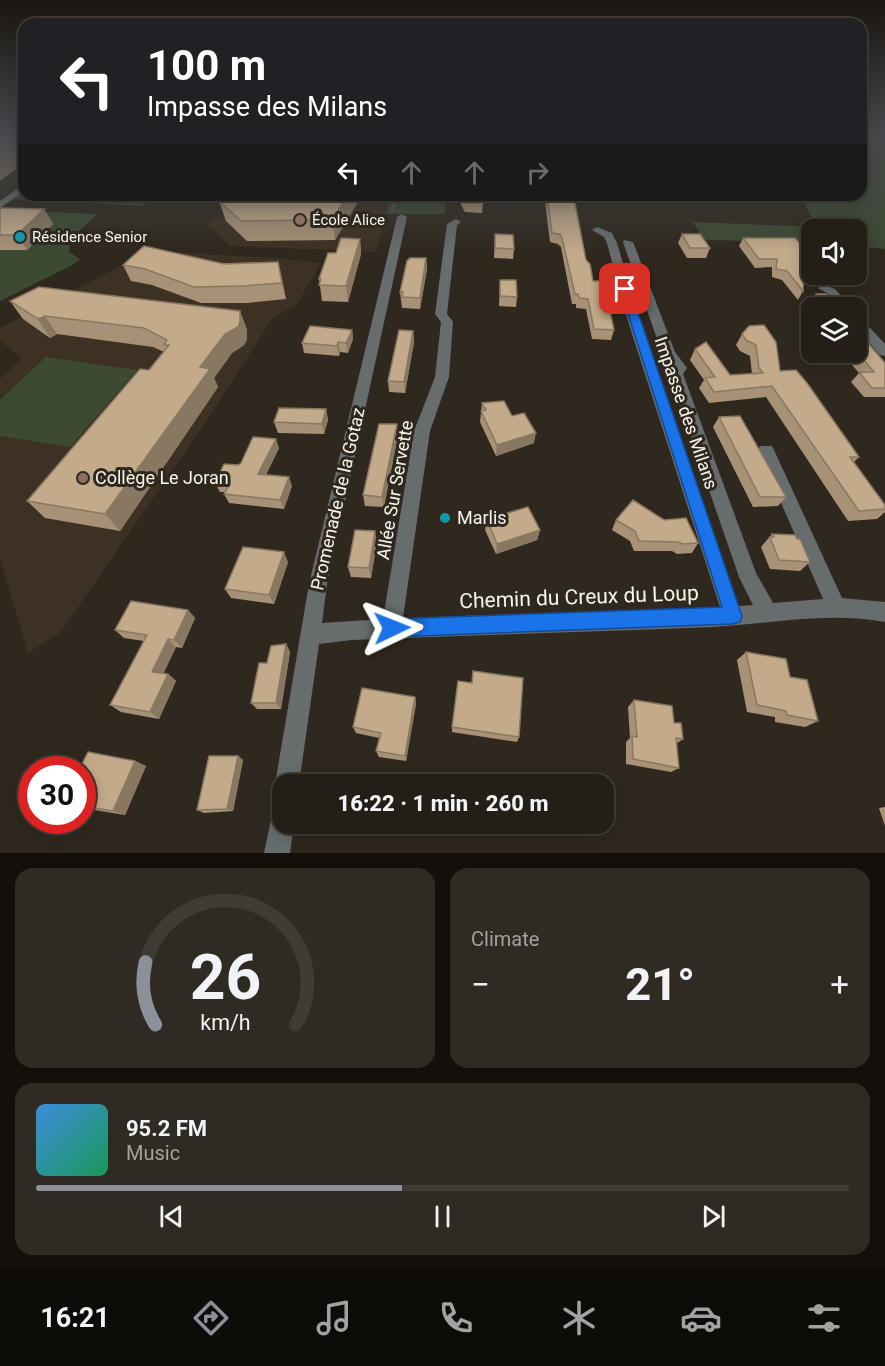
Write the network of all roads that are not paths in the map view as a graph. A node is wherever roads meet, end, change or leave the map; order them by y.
1 (18, 192) edge
2 (0, 205) edge
3 (402, 217) dead end
4 (456, 222) dead end
5 (597, 230) dead end
6 (628, 242) dead end
7 (824, 288) dead end
8 (836, 297) edge
9 (867, 332) edge
10 (885, 352) edge
11 (766, 450) dead end
12 (837, 609) junction
13 (768, 612) junction
14 (885, 612) edge
15 (733, 616) junction
16 (392, 628) junction
17 (310, 635) junction
18 (289, 774) edge
19 (280, 834) edge
20 (277, 853) edge

1 - 2 street
3 - 17 street, Promenade de la Gotaz
4 - 16 street, Allée Sur Servette
5 - 15 street, Impasse des Milans
6 - 13 street
7 - 8 street
9 - 10 street
11 - 12 street
12 - 13 street, Chemin du Creux du Loup
12 - 14 street, Chemin du Creux du Loup
13 - 15 street, Chemin du Creux du Loup
15 - 16 street, Chemin du Creux du Loup
16 - 17 street, Chemin du Creux du Loup
17 - 18 street, Promenade de la Gotaz
19 - 20 street

